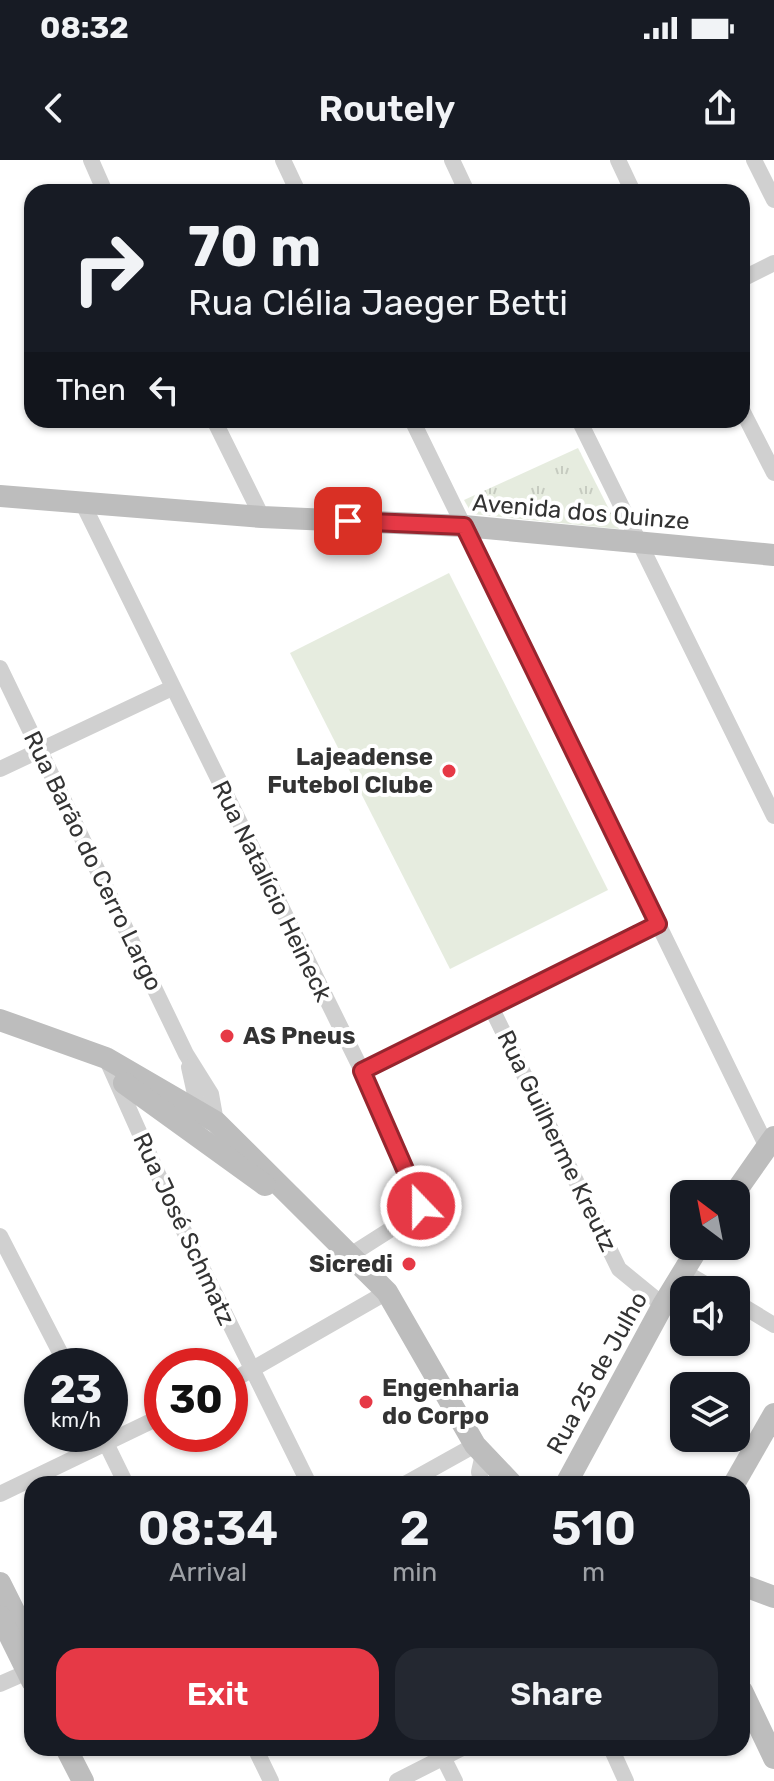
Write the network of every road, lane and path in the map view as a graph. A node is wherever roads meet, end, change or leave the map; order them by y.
1 (91, 160) edge
2 (283, 160) edge
3 (452, 160) edge
4 (618, 160) edge
5 (754, 160) edge
6 (102, 184) edge
7 (294, 184) edge
8 (463, 184) edge
9 (629, 184) edge
10 (774, 200) edge
11 (774, 263) edge
12 (750, 275) edge
13 (750, 426) edge
14 (218, 428) edge
15 (416, 428) edge
16 (583, 428) edge
17 (774, 473) edge
18 (0, 496) edge
19 (82, 502) junction
20 (262, 517) junction
21 (464, 526) junction
22 (638, 544) junction
23 (774, 555) edge
24 (0, 668) edge
25 (172, 688) junction
26 (38, 750) junction
27 (0, 769) edge
28 (774, 816) edge
29 (658, 924) junction
30 (490, 1005) junction
31 (0, 1020) edge
32 (108, 1065) junction
33 (362, 1071) junction
34 (202, 1126) junction
35 (770, 1141) edge
36 (744, 1180) edge
37 (0, 1236) edge
38 (352, 1254) junction
39 (690, 1260) edge
40 (683, 1271) junction
41 (691, 1276) edge
42 (387, 1292) junction
43 (663, 1305) junction
44 (750, 1310) edge
45 (774, 1325) edge
46 (58, 1348) edge
47 (252, 1372) junction
48 (248, 1374) edge
49 (774, 1414) edge
50 (479, 1450) junction
51 (78, 1452) edge
52 (111, 1452) edge
53 (33, 1476) edge
54 (122, 1476) edge
55 (305, 1476) edge
56 (422, 1476) edge
57 (480, 1476) edge
58 (504, 1476) edge
59 (570, 1476) edge
60 (739, 1476) edge
61 (24, 1481) edge
62 (0, 1494) edge
63 (0, 1583) edge
64 (750, 1588) edge
65 (774, 1597) edge
66 (0, 1616) edge
67 (24, 1630) edge
68 (24, 1662) edge
69 (24, 1676) edge
70 (0, 1684) edge
71 (750, 1708) edge
72 (259, 1756) edge
73 (436, 1756) edge
74 (442, 1756) edge
75 (615, 1756) edge
76 (774, 1758) edge
77 (271, 1781) edge
78 (397, 1781) edge
79 (455, 1781) edge
80 (626, 1781) edge

1 - 6 street
2 - 7 street
3 - 8 street
4 - 9 street
5 - 10 street
11 - 12 street
13 - 17 street
14 - 20 street
15 - 21 street
16 - 22 street
18 - 19 street, Avenida dos Quinze
19 - 20 street, Avenida dos Quinze
19 - 25 street, Rua Natalício Heineck
20 - 21 street, Avenida dos Quinze
21 - 22 street, Avenida dos Quinze
21 - 29 street
22 - 23 street, Avenida dos Quinze
22 - 28 street
24 - 26 street, Rua Barão do Cerro Largo
25 - 26 street
25 - 33 street, Rua Natalício Heineck
26 - 27 street
26 - 34 street, Rua Barão do Cerro Largo
29 - 30 street
29 - 35 street
30 - 33 street
30 - 43 street, Rua Guilherme Kreutz
31 - 32 street
32 - 34 street
32 - 47 street, Rua José Schmatz
33 - 38 street, Rua Natalício Heineck
34 - 38 street
35 - 36 street
37 - 46 street
38 - 42 street
39 - 40 street, Rua 25 de Julho
40 - 41 street
40 - 43 street, Rua 25 de Julho
42 - 47 street
42 - 50 street
43 - 59 street, Rua 25 de Julho
44 - 45 street
47 - 48 street
47 - 55 street, Rua José Schmatz
49 - 60 street
50 - 56 street
50 - 57 street
50 - 58 street
51 - 53 street
52 - 54 street
61 - 62 street
63 - 67 street
64 - 65 street
66 - 68 street
69 - 70 street
71 - 76 street
72 - 77 street
73 - 78 street
74 - 79 street
75 - 80 street

